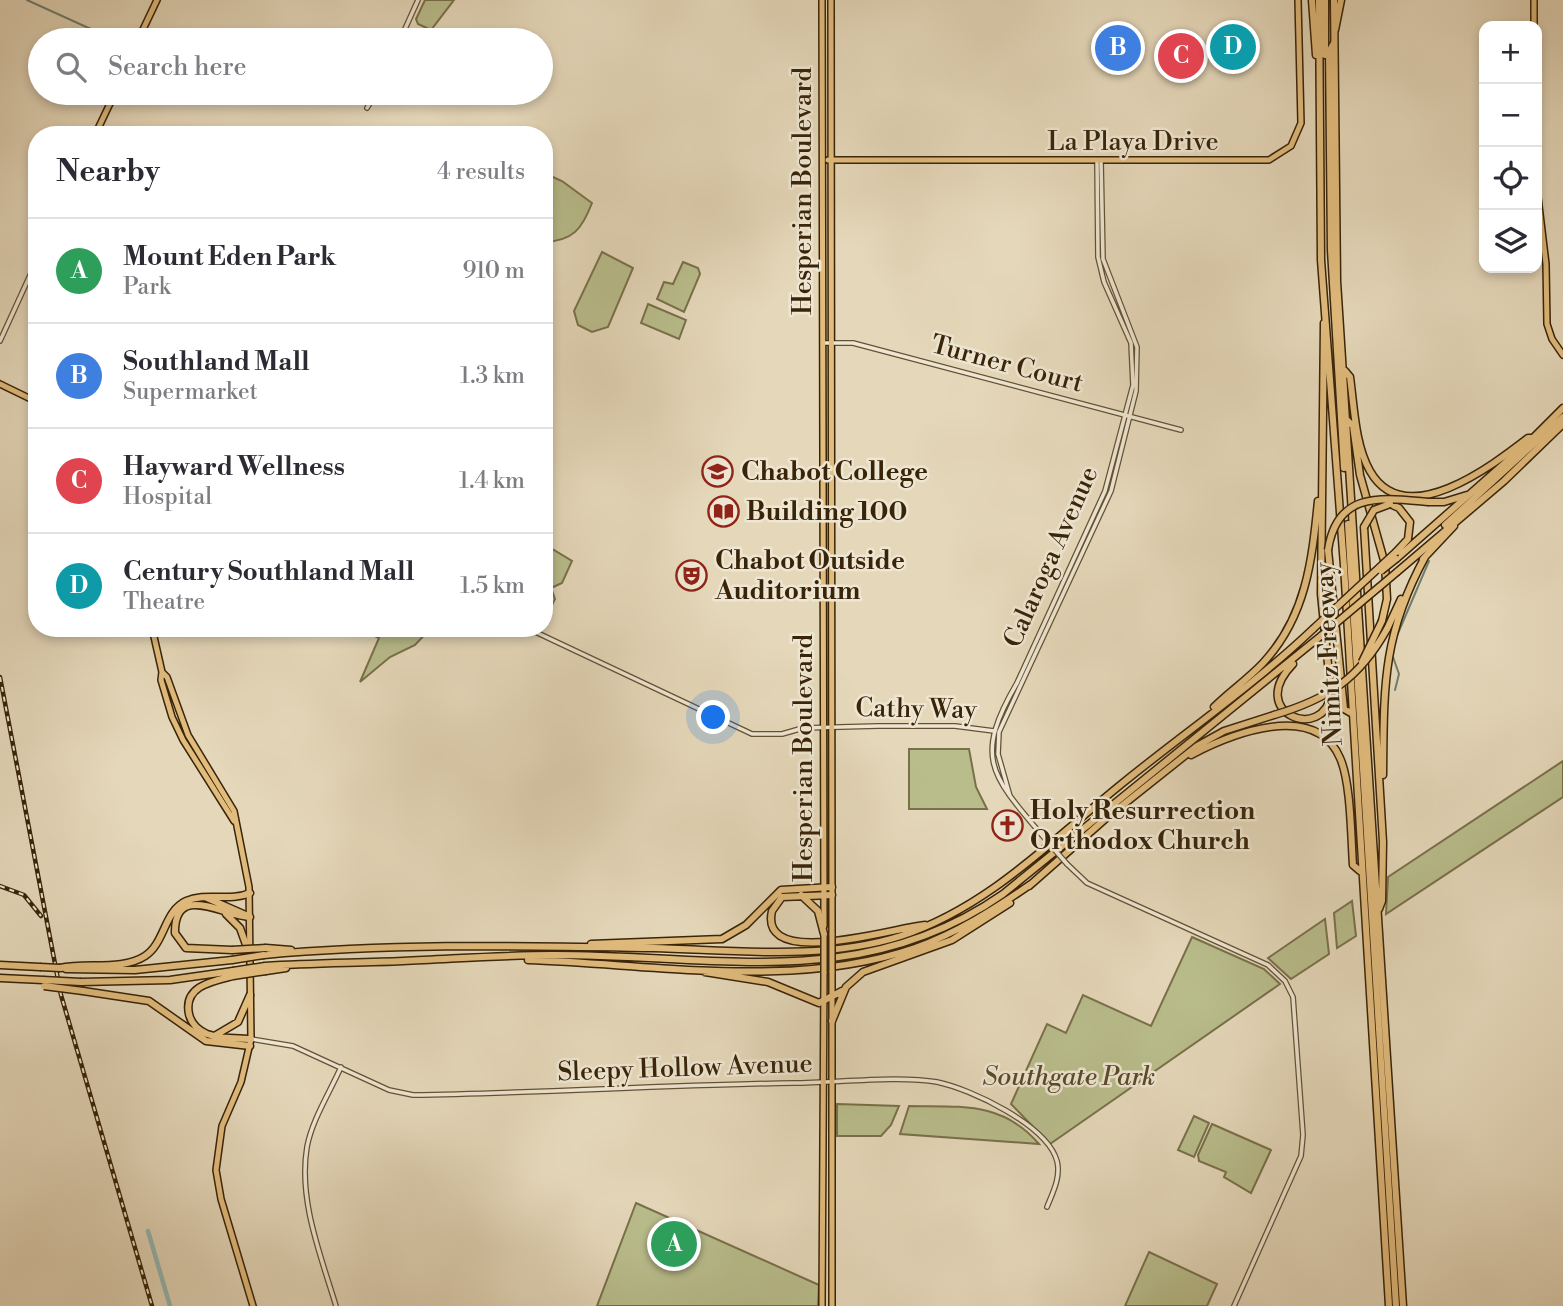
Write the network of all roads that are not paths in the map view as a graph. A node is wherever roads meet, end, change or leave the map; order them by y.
1 (157, 0) edge
2 (418, 0) edge
3 (822, 0) edge
4 (831, 0) edge
5 (1298, 0) edge
6 (1312, 0) edge
7 (1319, 0) edge
8 (1325, 0) edge
9 (1334, 0) edge
10 (1341, 0) edge
11 (1534, 0) edge
12 (1534, 21) edge
13 (144, 28) edge
14 (405, 28) edge
15 (1335, 32) junction
16 (1335, 41) junction
17 (1319, 67) junction
18 (109, 105) edge
19 (369, 105) edge
20 (367, 108) dead end
21 (99, 126) edge
22 (821, 160) junction
23 (831, 160) junction
24 (1099, 161) junction
25 (1540, 210) edge
26 (28, 280) edge
27 (1325, 320) junction
28 (1327, 336) junction
29 (0, 341) edge
30 (831, 342) junction
31 (822, 343) junction
32 (1563, 355) edge
33 (1343, 369) junction
34 (0, 384) edge
35 (28, 398) edge
36 (1563, 408) edge
37 (1128, 416) junction
38 (1563, 417) edge
39 (1347, 419) junction
40 (1563, 424) edge
41 (1181, 430) dead end
42 (1533, 438) junction
43 (1322, 471) junction
44 (1472, 493) junction
45 (1462, 515) junction
46 (1396, 555) junction
47 (1415, 556) junction
48 (1425, 557) junction
49 (1322, 635) junction
50 (154, 637) edge
51 (546, 637) edge
52 (1355, 673) junction
53 (1351, 713) junction
54 (1206, 717) junction
55 (831, 727) junction
56 (823, 728) junction
57 (996, 732) junction
58 (1180, 760) junction
59 (1382, 819) junction
60 (1360, 871) junction
61 (1031, 884) junction
62 (823, 886) junction
63 (832, 890) junction
64 (250, 893) junction
65 (800, 894) junction
66 (823, 894) junction
67 (206, 898) junction
68 (218, 910) junction
69 (1378, 911) junction
70 (250, 917) junction
71 (930, 925) junction
72 (824, 935) junction
73 (550, 947) junction
74 (265, 951) junction
75 (250, 953) junction
76 (476, 958) junction
77 (0, 965) edge
78 (78, 967) junction
79 (672, 968) junction
80 (233, 974) junction
81 (0, 978) edge
82 (43, 983) junction
83 (844, 990) junction
84 (832, 994) junction
85 (250, 995) junction
86 (823, 1003) junction
87 (832, 1021) junction
88 (214, 1036) junction
89 (250, 1043) junction
90 (341, 1067) junction
91 (824, 1082) junction
92 (832, 1082) junction
93 (1047, 1207) dead end
94 (253, 1306) edge
95 (336, 1306) edge
96 (822, 1306) edge
97 (832, 1306) edge
98 (1234, 1306) edge
99 (1389, 1306) edge
100 (1396, 1306) edge
101 (1403, 1306) edge

1 - 13 main road
2 - 14 street
3 - 22 main road, Hesperian Boulevard
4 - 23 main road, Hesperian Boulevard
5 - 24 main road, La Playa Drive
6 - 17 highway
7 - 17 highway, Nimitz Freeway
8 - 28 highway
9 - 15 highway, Nimitz Freeway
10 - 15 highway
11 - 12 main road
15 - 16 highway, Nimitz Freeway
16 - 33 highway, Nimitz Freeway
16 - 100 highway
17 - 27 highway, Nimitz Freeway
18 - 21 main road
19 - 20 street
22 - 23 main road, La Playa Drive
22 - 31 main road, Hesperian Boulevard
23 - 24 main road, La Playa Drive
23 - 30 main road, Hesperian Boulevard
24 - 37 street, Calaroga Avenue
25 - 32 main road
26 - 29 street
27 - 28 highway, Nimitz Freeway
27 - 43 highway
28 - 53 highway, Nimitz Freeway
30 - 31 street, Turner Court
30 - 37 street, Turner Court
30 - 55 main road, Hesperian Boulevard
31 - 56 main road, Hesperian Boulevard
33 - 39 highway, Nimitz Freeway
33 - 42 highway
34 - 35 main road
36 - 42 highway
37 - 41 street, Turner Court
37 - 57 street, Calaroga Avenue
38 - 47 highway
39 - 52 highway, bridge
39 - 69 highway, Nimitz Freeway
40 - 45 highway
42 - 44 highway
43 - 49 highway
43 - 54 highway
44 - 46 highway
44 - 53 highway, bridge
45 - 47 highway
45 - 48 highway
46 - 54 highway, bridge
46 - 59 highway, bridge
47 - 49 highway, bridge
48 - 52 highway, bridge
48 - 59 highway
49 - 76 highway
50 - 64 main road
51 - 56 street, Cathy Way
52 - 58 highway, bridge
53 - 60 highway, Nimitz Freeway
54 - 71 highway
55 - 56 street, Cathy Way
55 - 57 street, Cathy Way
55 - 63 main road, Hesperian Boulevard
56 - 62 main road, Hesperian Boulevard
57 - 98 street, Calaroga Avenue, bridge
58 - 60 highway
58 - 61 highway
59 - 69 highway
60 - 99 highway, Nimitz Freeway
61 - 79 highway
61 - 83 highway
62 - 63 highway
62 - 66 main road, Hesperian Boulevard
62 - 73 highway
63 - 66 highway
63 - 84 main road, Hesperian Boulevard, bridge
64 - 67 highway
64 - 70 main road
65 - 66 highway
65 - 71 highway
65 - 72 highway
66 - 72 main road, Hesperian Boulevard
67 - 70 highway
67 - 78 highway
68 - 70 highway
68 - 74 highway, bridge
68 - 75 highway
69 - 101 highway, Nimitz Freeway
70 - 75 main road
71 - 73 highway
72 - 86 main road, Hesperian Boulevard, bridge
73 - 74 highway
74 - 78 highway, bridge
75 - 85 main road
76 - 79 highway
76 - 80 highway, bridge
77 - 78 highway, bridge
79 - 86 highway
80 - 82 highway, bridge
80 - 88 highway
81 - 82 highway
82 - 89 highway, bridge
83 - 84 highway
83 - 87 highway
84 - 86 highway
84 - 87 main road, Hesperian Boulevard
85 - 88 highway
85 - 89 main road
86 - 91 main road, Hesperian Boulevard
87 - 92 main road, Hesperian Boulevard
88 - 89 highway
89 - 90 street, Sleepy Hollow Avenue
89 - 94 main road
90 - 91 street, Sleepy Hollow Avenue
90 - 95 street
91 - 92 street, Sleepy Hollow Avenue
91 - 96 main road, Hesperian Boulevard
92 - 93 street, Sleepy Hollow Avenue
92 - 97 main road, Hesperian Boulevard

